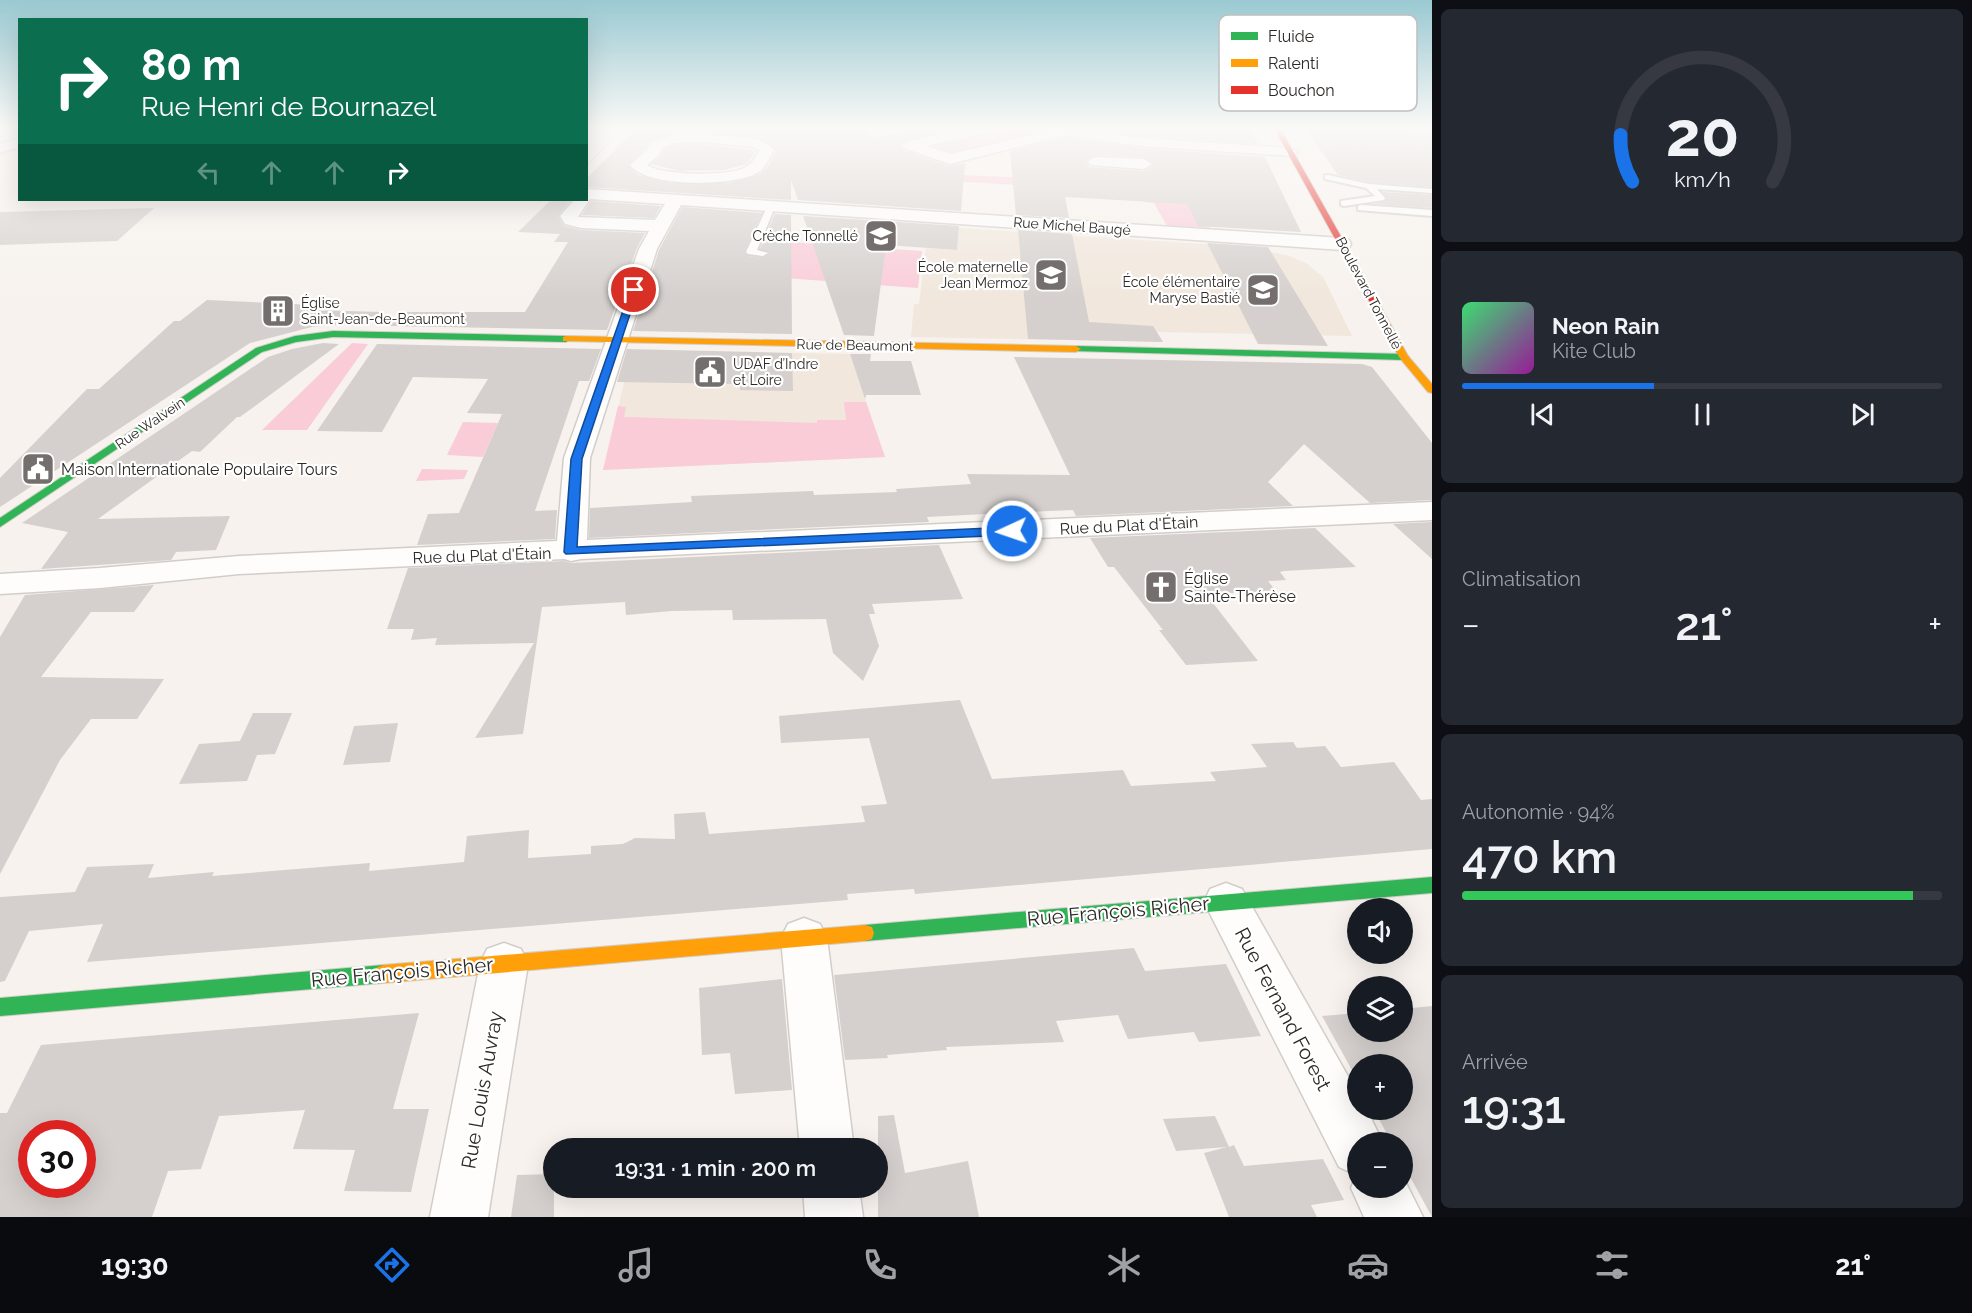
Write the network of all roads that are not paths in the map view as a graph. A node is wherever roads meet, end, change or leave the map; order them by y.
1 (1309, 185) edge
2 (1354, 185) edge
3 (1364, 185) edge
4 (1369, 186) junction
5 (1432, 191) edge
6 (588, 195) edge
7 (1367, 200) junction
8 (581, 201) edge
9 (675, 201) junction
10 (771, 207) junction
11 (1432, 213) edge
12 (661, 226) junction
13 (1342, 244) junction
14 (763, 253) dead end
15 (307, 336) joint
16 (616, 340) junction
17 (1404, 357) junction
18 (1432, 390) edge
19 (1432, 511) edge
20 (0, 523) edge
21 (571, 552) junction
22 (0, 584) edge
23 (1432, 885) edge
24 (1226, 902) junction
25 (804, 938) junction
26 (504, 964) junction
27 (0, 1007) edge
28 (1349, 1132) edge
29 (826, 1138) edge
30 (832, 1198) edge
31 (1384, 1198) edge
32 (459, 1217) edge
33 (834, 1217) edge
34 (1394, 1217) edge

1 - 13 street, Boulevard Tonnellé
2 - 7 lane
3 - 4 lane
4 - 5 lane
4 - 7 lane
6 - 9 street, Rue Michel Baugé
7 - 11 lane
8 - 12 street
9 - 10 street, Rue Michel Baugé
9 - 12 street
10 - 13 street, Rue Michel Baugé
10 - 14 lane
12 - 16 street
13 - 17 street, Boulevard Tonnellé
15 - 16 street, Rue de Beaumont
15 - 20 street, Rue Walvein
16 - 17 street, Rue de Beaumont
16 - 21 street
17 - 18 street, Boulevard Tonnellé
19 - 21 street, Rue du Plat d'Étain
21 - 22 street, Rue du Plat d'Étain
23 - 24 street, Rue François Richer
24 - 25 street, Rue François Richer
24 - 28 street, Rue Fernand Forest
25 - 26 street, Rue François Richer
25 - 29 street
26 - 27 street, Rue François Richer
26 - 32 street, Rue Louis Auvray
30 - 33 street
31 - 34 street

